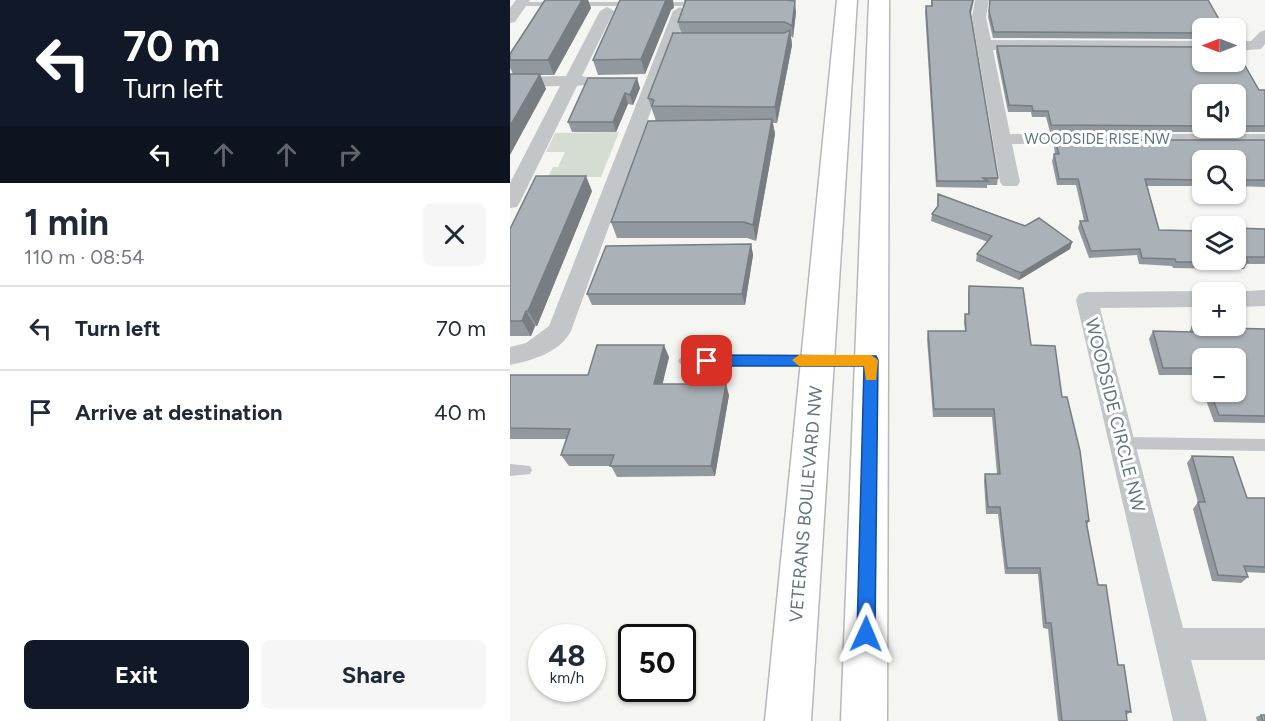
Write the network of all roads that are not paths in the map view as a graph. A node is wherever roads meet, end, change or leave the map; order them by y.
1 (847, 0) edge
2 (879, 0) edge
3 (890, 0) edge
4 (982, 0) edge
5 (640, 4) edge
6 (652, 4) edge
7 (712, 4) edge
8 (515, 11) edge
9 (607, 11) dead end
10 (680, 11) edge
11 (879, 26) junction
12 (1260, 40) edge
13 (984, 45) junction
14 (1192, 46) edge
15 (1265, 62) edge
16 (571, 81) junction
17 (605, 81) edge
18 (510, 82) edge
19 (635, 129) junction
20 (658, 129) edge
21 (1002, 139) junction
22 (1265, 139) edge
23 (1010, 182) dead end
24 (510, 202) edge
25 (591, 247) junction
26 (613, 247) edge
27 (1265, 298) edge
28 (1192, 299) edge
29 (1246, 299) edge
30 (510, 356) edge
31 (818, 360) junction
32 (871, 360) junction
33 (684, 361) dead end
34 (1123, 443) junction
35 (1265, 445) edge
36 (510, 470) edge
37 (525, 470) dead end
38 (1172, 644) junction
39 (1265, 644) edge
40 (788, 721) edge
41 (864, 721) edge
42 (1191, 721) edge

1 - 31 main road, VETERANS BOULEVARD NW
2 - 11 main road
3 - 11 main road
4 - 13 street, WOODSIDE RISE NW
5 - 8 lane
6 - 7 lane
9 - 16 street
10 - 19 street
11 - 32 main road
12 - 15 street
13 - 14 street
13 - 21 street, WOODSIDE RISE NW
16 - 17 street
16 - 18 street
16 - 24 street
19 - 20 street
19 - 25 street
21 - 22 street, WOODSIDE RISE NW
21 - 23 street, WOODSIDE RISE NW
25 - 26 street
25 - 30 street
27 - 29 street
28 - 34 street, WOODSIDE CIRCLE NW
31 - 32 lane
31 - 33 lane
31 - 40 main road, VETERANS BOULEVARD NW
32 - 41 main road
34 - 35 lane
34 - 38 street, WOODSIDE CIRCLE NW
36 - 37 lane
38 - 39 street
38 - 42 street, WOODSIDE CIRCLE NW

